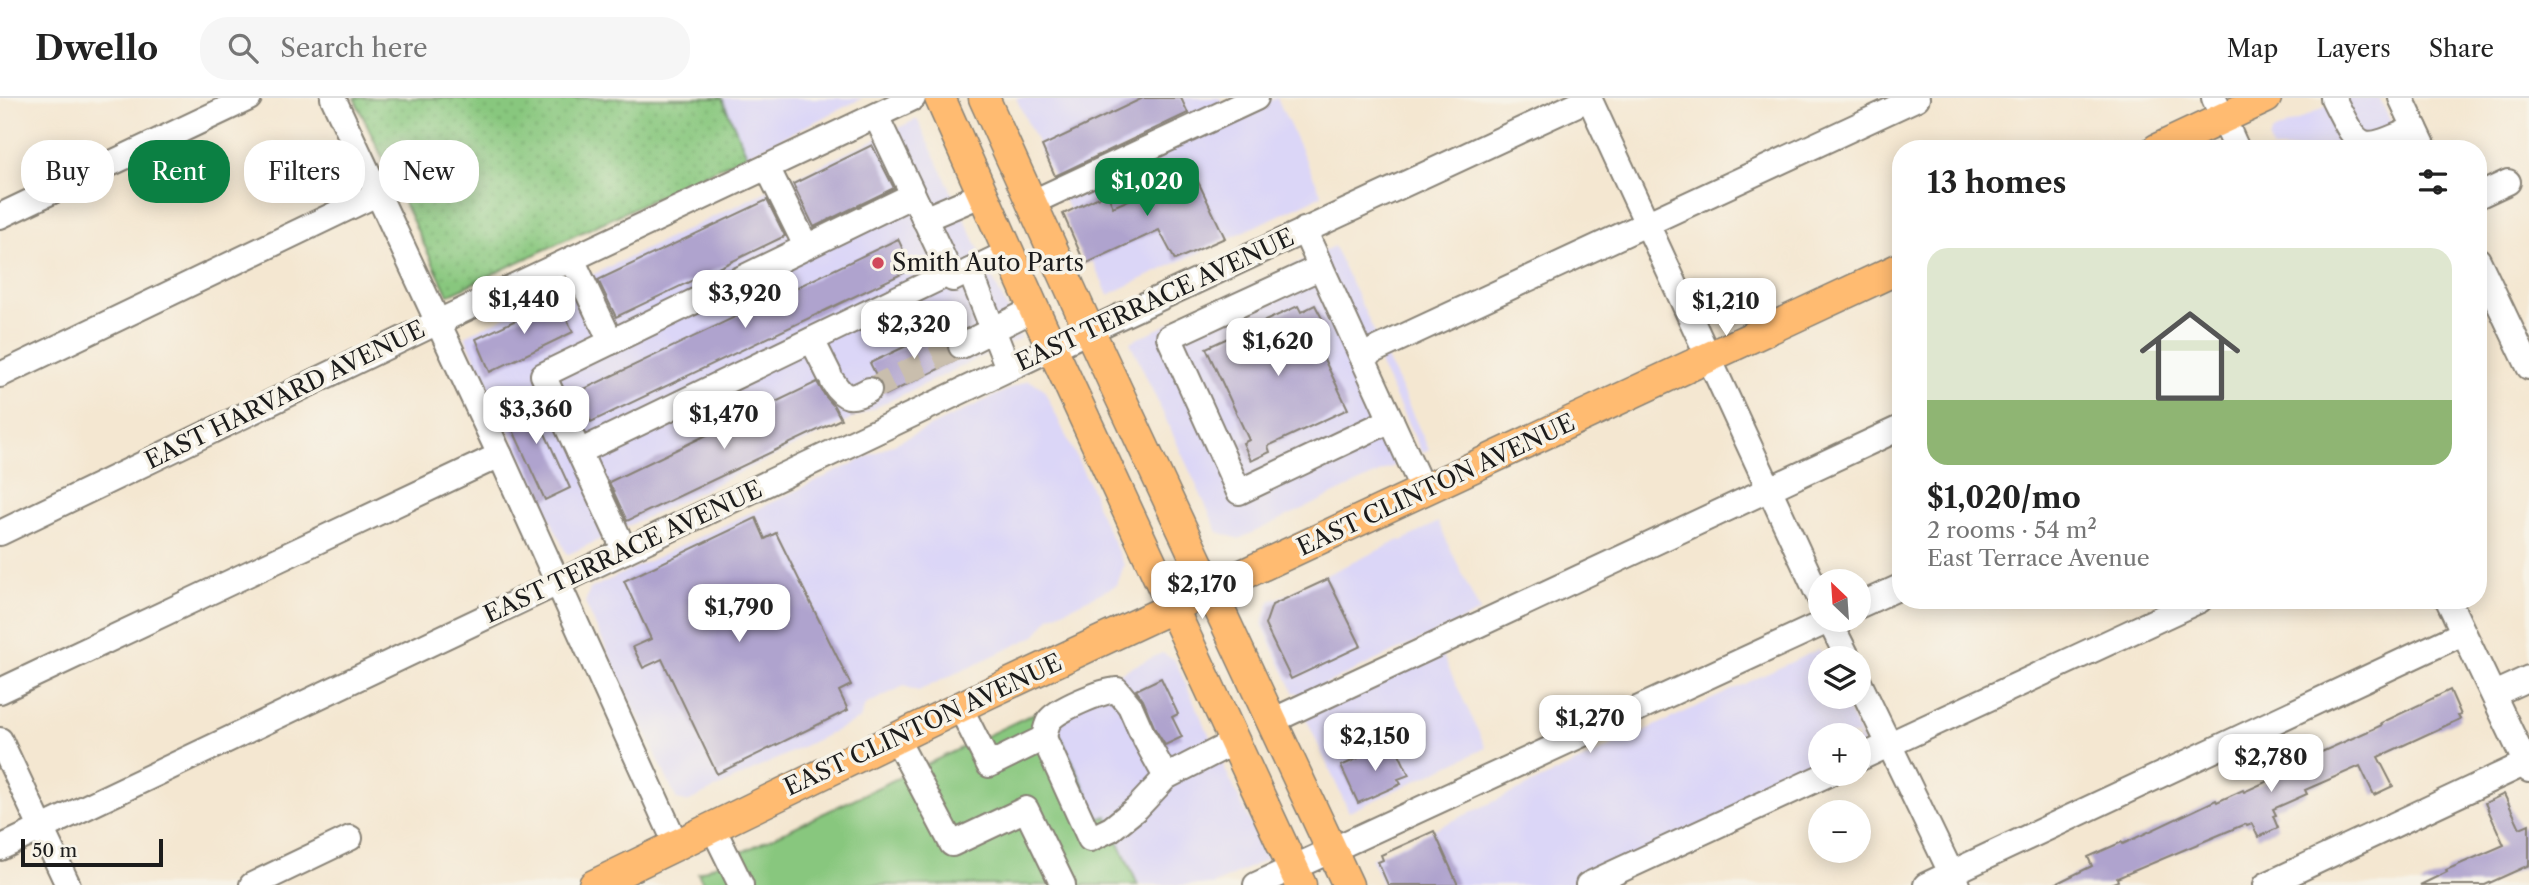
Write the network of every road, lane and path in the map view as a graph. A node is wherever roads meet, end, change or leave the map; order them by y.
1 (249, 98) edge
2 (332, 98) edge
3 (913, 98) edge
4 (940, 98) edge
5 (984, 98) edge
6 (1256, 98) edge
7 (1589, 98) edge
8 (1917, 98) edge
9 (2266, 98) edge
10 (2333, 98) edge
11 (2400, 98) edge
12 (2218, 108) edge
13 (876, 116) junction
14 (2420, 139) edge
15 (2170, 140) edge
16 (2233, 140) edge
17 (2357, 140) edge
18 (767, 167) junction
19 (2508, 182) dead end
20 (2487, 192) edge
21 (377, 194) junction
22 (983, 194) junction
23 (913, 195) junction
24 (1031, 203) junction
25 (0, 216) edge
26 (924, 219) junction
27 (1648, 223) junction
28 (1304, 230) junction
29 (806, 246) junction
30 (1009, 252) junction
31 (572, 259) junction
32 (1321, 267) junction
33 (960, 272) junction
34 (1892, 272) edge
35 (2487, 279) edge
36 (1034, 309) junction
37 (438, 322) junction
38 (1089, 330) junction
39 (995, 331) junction
40 (812, 340) junction
41 (611, 342) junction
42 (961, 346) tunnel mouth
43 (1052, 348) junction
44 (1362, 356) junction
45 (1710, 357) junction
46 (2529, 367) edge
47 (1008, 369) junction
48 (0, 375) edge
49 (869, 390) tunnel mouth
50 (1391, 421) junction
51 (1892, 432) edge
52 (579, 452) junction
53 (500, 455) junction
54 (1770, 488) junction
55 (1423, 491) junction
56 (0, 533) edge
57 (625, 551) junction
58 (1808, 572) edge
59 (557, 583) junction
60 (1211, 590) junction
61 (1892, 591) edge
62 (1871, 600) edge
63 (1173, 607) junction
64 (2181, 609) edge
65 (2452, 609) edge
66 (1808, 630) edge
67 (2463, 633) junction
68 (2529, 678) edge
69 (0, 691) edge
70 (2494, 694) junction
71 (1871, 706) edge
72 (960, 707) junction
73 (1272, 721) junction
74 (895, 738) junction
75 (1044, 738) junction
76 (0, 740) edge
77 (1236, 741) junction
78 (1890, 745) junction
79 (1871, 753) edge
80 (2527, 766) edge
81 (1166, 777) junction
82 (1808, 783) edge
83 (712, 826) junction
84 (41, 828) junction
85 (350, 838) dead end
86 (676, 844) junction
87 (0, 848) edge
88 (1331, 849) junction
89 (1297, 876) edge
90 (1954, 879) edge
91 (68, 885) edge
92 (252, 885) edge
93 (594, 885) edge
94 (741, 885) edge
95 (1063, 885) edge
96 (1256, 885) edge
97 (1348, 885) edge
98 (1588, 885) edge
99 (1926, 885) edge
100 (2266, 885) edge

1 - 25 street
2 - 21 street
3 - 13 street, EAST HARVARD AVENUE
4 - 22 main road
5 - 24 main road
6 - 24 street
7 - 27 street
7 - 28 street, EAST TERRACE AVENUE
8 - 27 street
9 - 12 main road
10 - 17 street
11 - 14 street
12 - 15 main road
12 - 16 street
13 - 18 street, EAST HARVARD AVENUE
13 - 23 street
18 - 29 street
18 - 31 street, EAST HARVARD AVENUE
19 - 20 street
21 - 37 street
21 - 48 street
22 - 26 street
22 - 30 main road
23 - 26 street
23 - 29 street
24 - 38 main road
26 - 33 street
27 - 44 street
27 - 45 street
28 - 32 street
28 - 38 street, EAST TERRACE AVENUE
29 - 41 street
30 - 33 street
30 - 36 main road
31 - 37 street, EAST HARVARD AVENUE
31 - 41 street
32 - 44 street
32 - 50 street
33 - 39 street
33 - 40 street
34 - 45 main road, EAST CLINTON AVENUE
35 - 46 street
36 - 39 street
36 - 43 main road
37 - 53 street
37 - 56 street, EAST HARVARD AVENUE
38 - 43 street, EAST TERRACE AVENUE
38 - 60 main road
39 - 42 street
39 - 47 street
40 - 49 street
40 - 52 street
41 - 52 street
43 - 47 street, EAST TERRACE AVENUE
43 - 63 main road
44 - 50 street
45 - 54 street
45 - 55 main road, EAST CLINTON AVENUE
47 - 57 street, EAST TERRACE AVENUE
50 - 55 street
51 - 54 street
52 - 57 street
53 - 59 street
53 - 69 street
54 - 58 street
54 - 73 street
55 - 60 main road, EAST CLINTON AVENUE
57 - 59 street, EAST TERRACE AVENUE
59 - 84 street, EAST TERRACE AVENUE
59 - 86 street
60 - 63 main road, EAST CLINTON AVENUE
60 - 73 main road
61 - 62 street
63 - 72 main road, EAST CLINTON AVENUE
63 - 77 main road
64 - 78 street
65 - 67 street
66 - 88 street
67 - 70 street
67 - 90 street
68 - 70 street
70 - 80 street
71 - 78 street
72 - 74 main road, EAST CLINTON AVENUE
72 - 75 street
73 - 88 main road
74 - 83 main road, EAST CLINTON AVENUE
74 - 95 street
75 - 81 street
75 - 81 street
76 - 84 street
77 - 81 street
77 - 89 main road
78 - 79 street
78 - 90 street
80 - 100 street
82 - 98 street
83 - 86 main road, EAST CLINTON AVENUE
83 - 94 street
84 - 87 street, EAST TERRACE AVENUE
84 - 91 street
85 - 92 street
86 - 93 main road, EAST CLINTON AVENUE
88 - 89 street
88 - 97 main road
89 - 96 street
90 - 99 street

